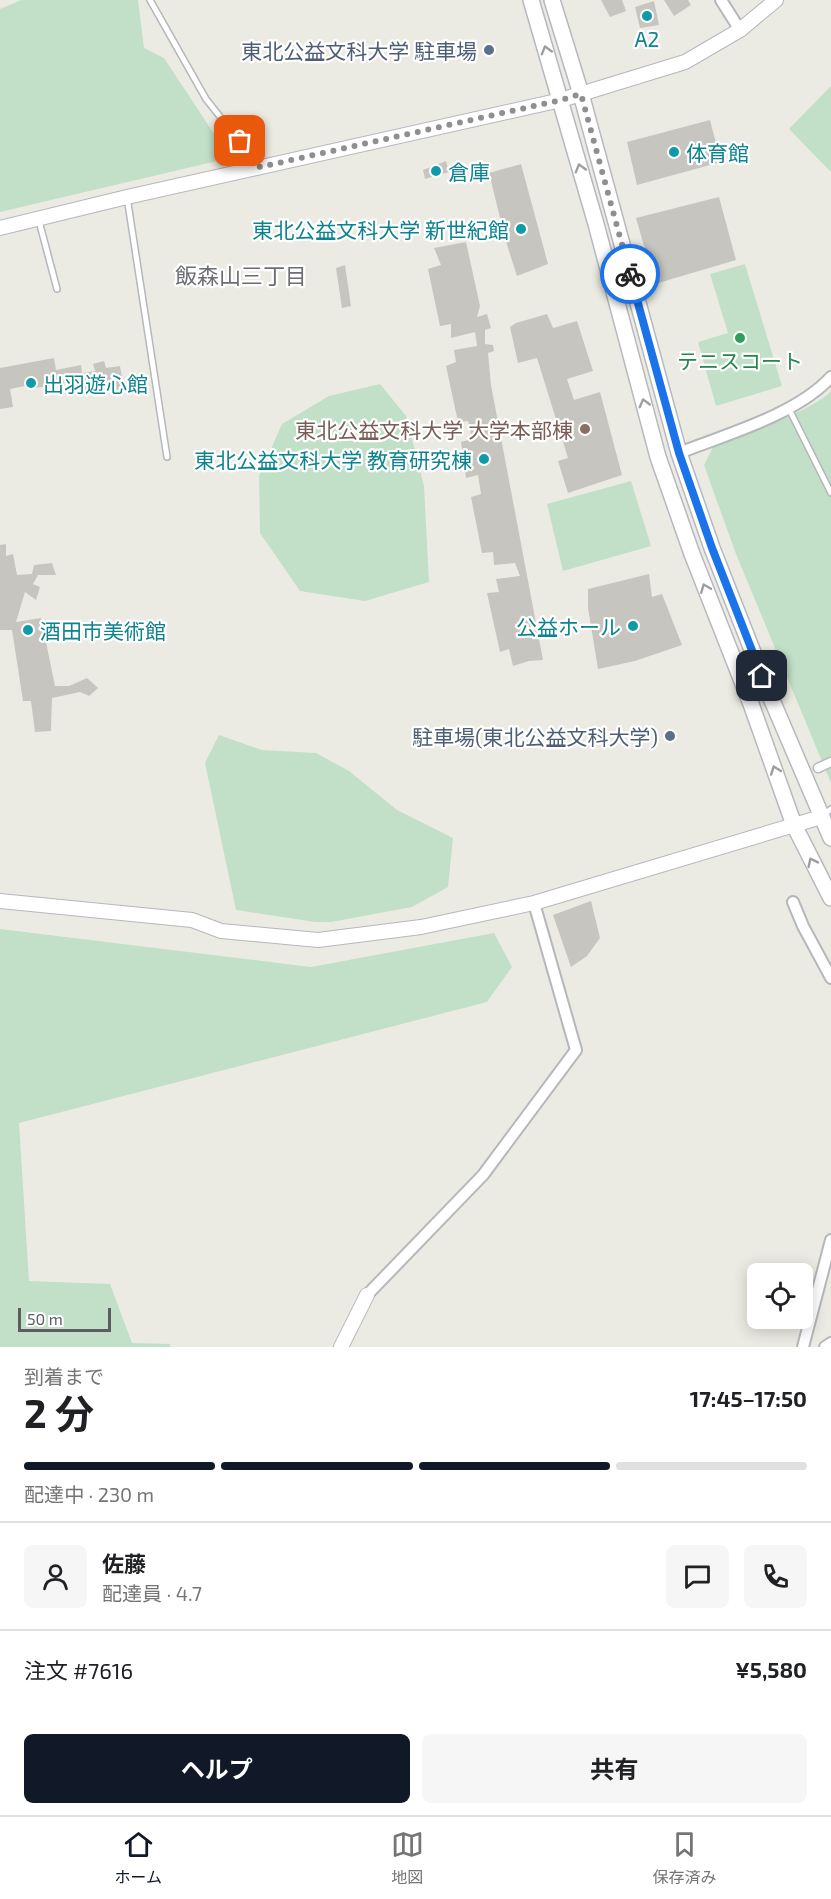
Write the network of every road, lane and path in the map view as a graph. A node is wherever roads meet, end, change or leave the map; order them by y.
1 (150, 0) edge
2 (531, 0) edge
3 (552, 0) edge
4 (721, 0) edge
5 (776, 0) edge
6 (740, 30) junction
7 (581, 94) junction
8 (561, 100) junction
9 (260, 167) junction
10 (127, 197) junction
11 (39, 219) junction
12 (0, 228) edge
13 (57, 289) dead end
14 (831, 378) edge
15 (789, 410) junction
16 (679, 453) junction
17 (166, 457) dead end
18 (831, 493) edge
19 (831, 762) edge
20 (818, 768) dead end
21 (828, 812) edge
22 (794, 825) junction
23 (831, 838) edge
24 (831, 898) edge
25 (0, 902) edge
26 (793, 902) dead end
27 (534, 903) junction
28 (831, 978) edge
29 (831, 1240) edge
30 (367, 1295) joint
31 (831, 1343) edge
32 (341, 1347) edge
33 (803, 1347) edge
34 (825, 1347) edge

1 - 9 lane
8 -> 2 main road
3 - 7 main road
4 - 6 street
5 - 6 street
6 - 7 street
7 - 8 street
7 - 16 main road
8 - 9 street
22 -> 8 main road
9 - 10 street
10 - 11 street
10 - 17 lane
11 - 12 street
11 - 13 lane
14 - 15 street
15 - 16 street
15 - 18 lane
16 - 21 main road
19 - 20 street
21 - 22 street
21 - 23 main road
24 -> 22 main road
22 - 27 street
25 - 27 street
26 - 28 street
27 - 30 street
29 - 33 street
30 - 32 street
31 - 34 street

